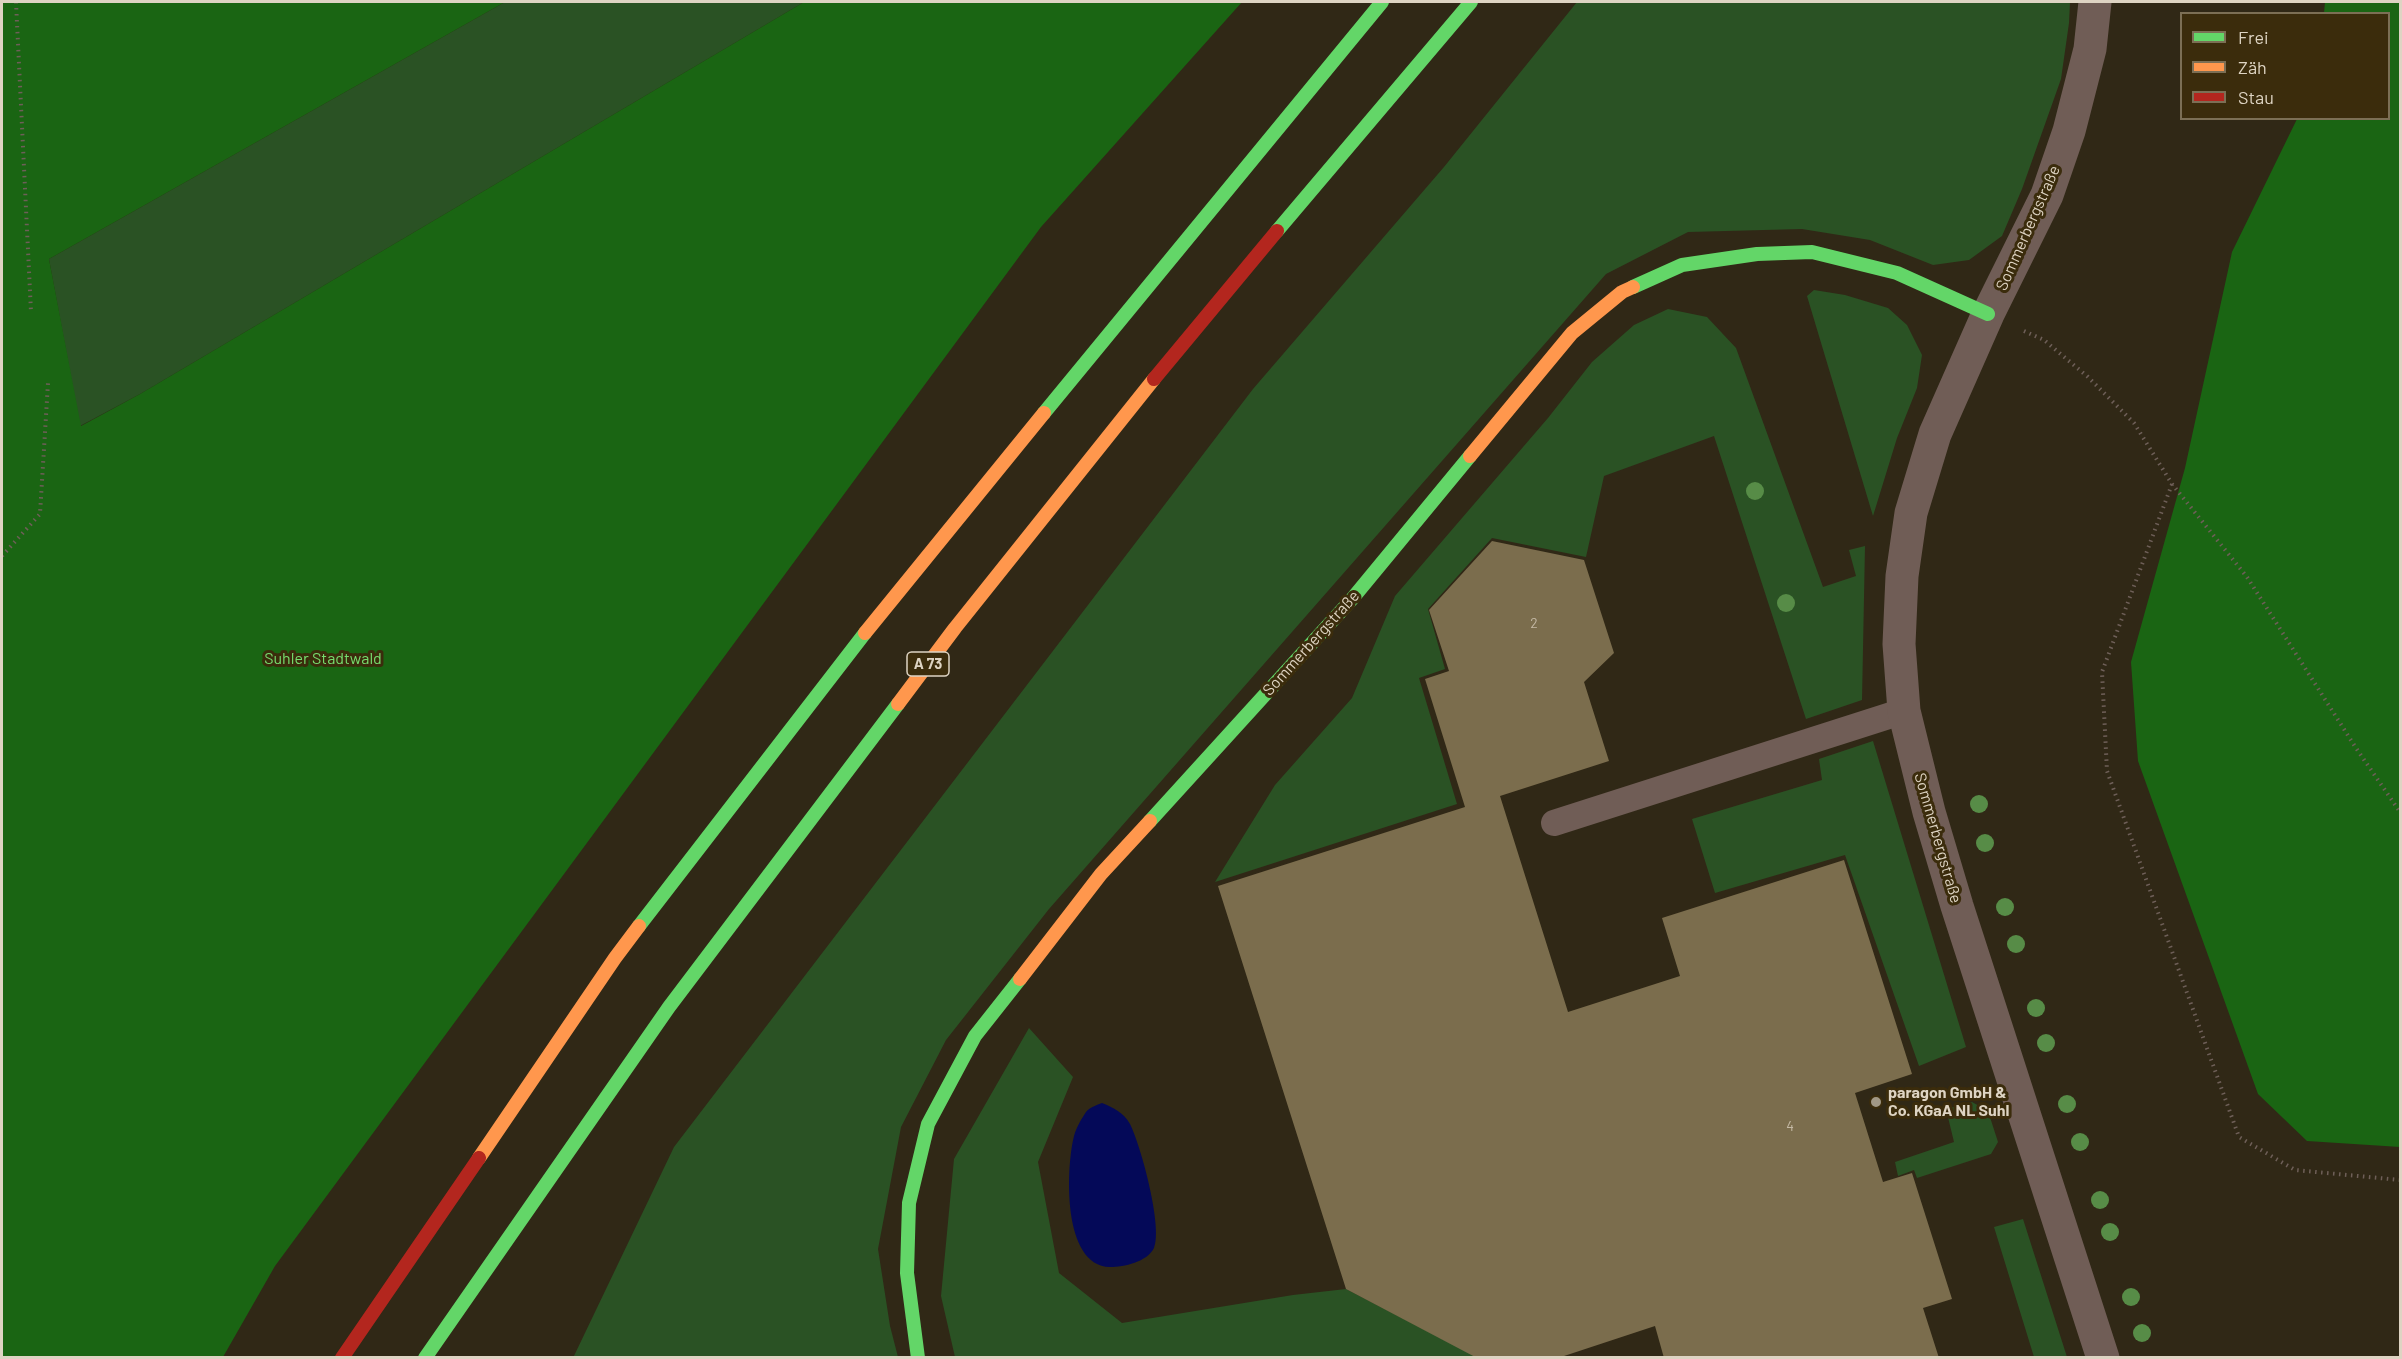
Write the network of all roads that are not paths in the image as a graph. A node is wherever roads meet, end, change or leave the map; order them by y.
1 (1382, 2) edge
2 (1471, 2) edge
3 (2095, 2) edge
4 (1988, 314) junction
5 (1904, 711) junction
6 (1554, 823) dead end
7 (342, 1358) edge
8 (426, 1358) edge
9 (918, 1358) edge
10 (2103, 1358) edge

1 - 7 main road
2 - 8 main road, A 73
3 - 4 street, Sommerbergstraße
4 - 5 street, Sommerbergstraße
4 - 9 main road, Sommerbergstraße
5 - 6 lane
5 - 10 street, Sommerbergstraße

